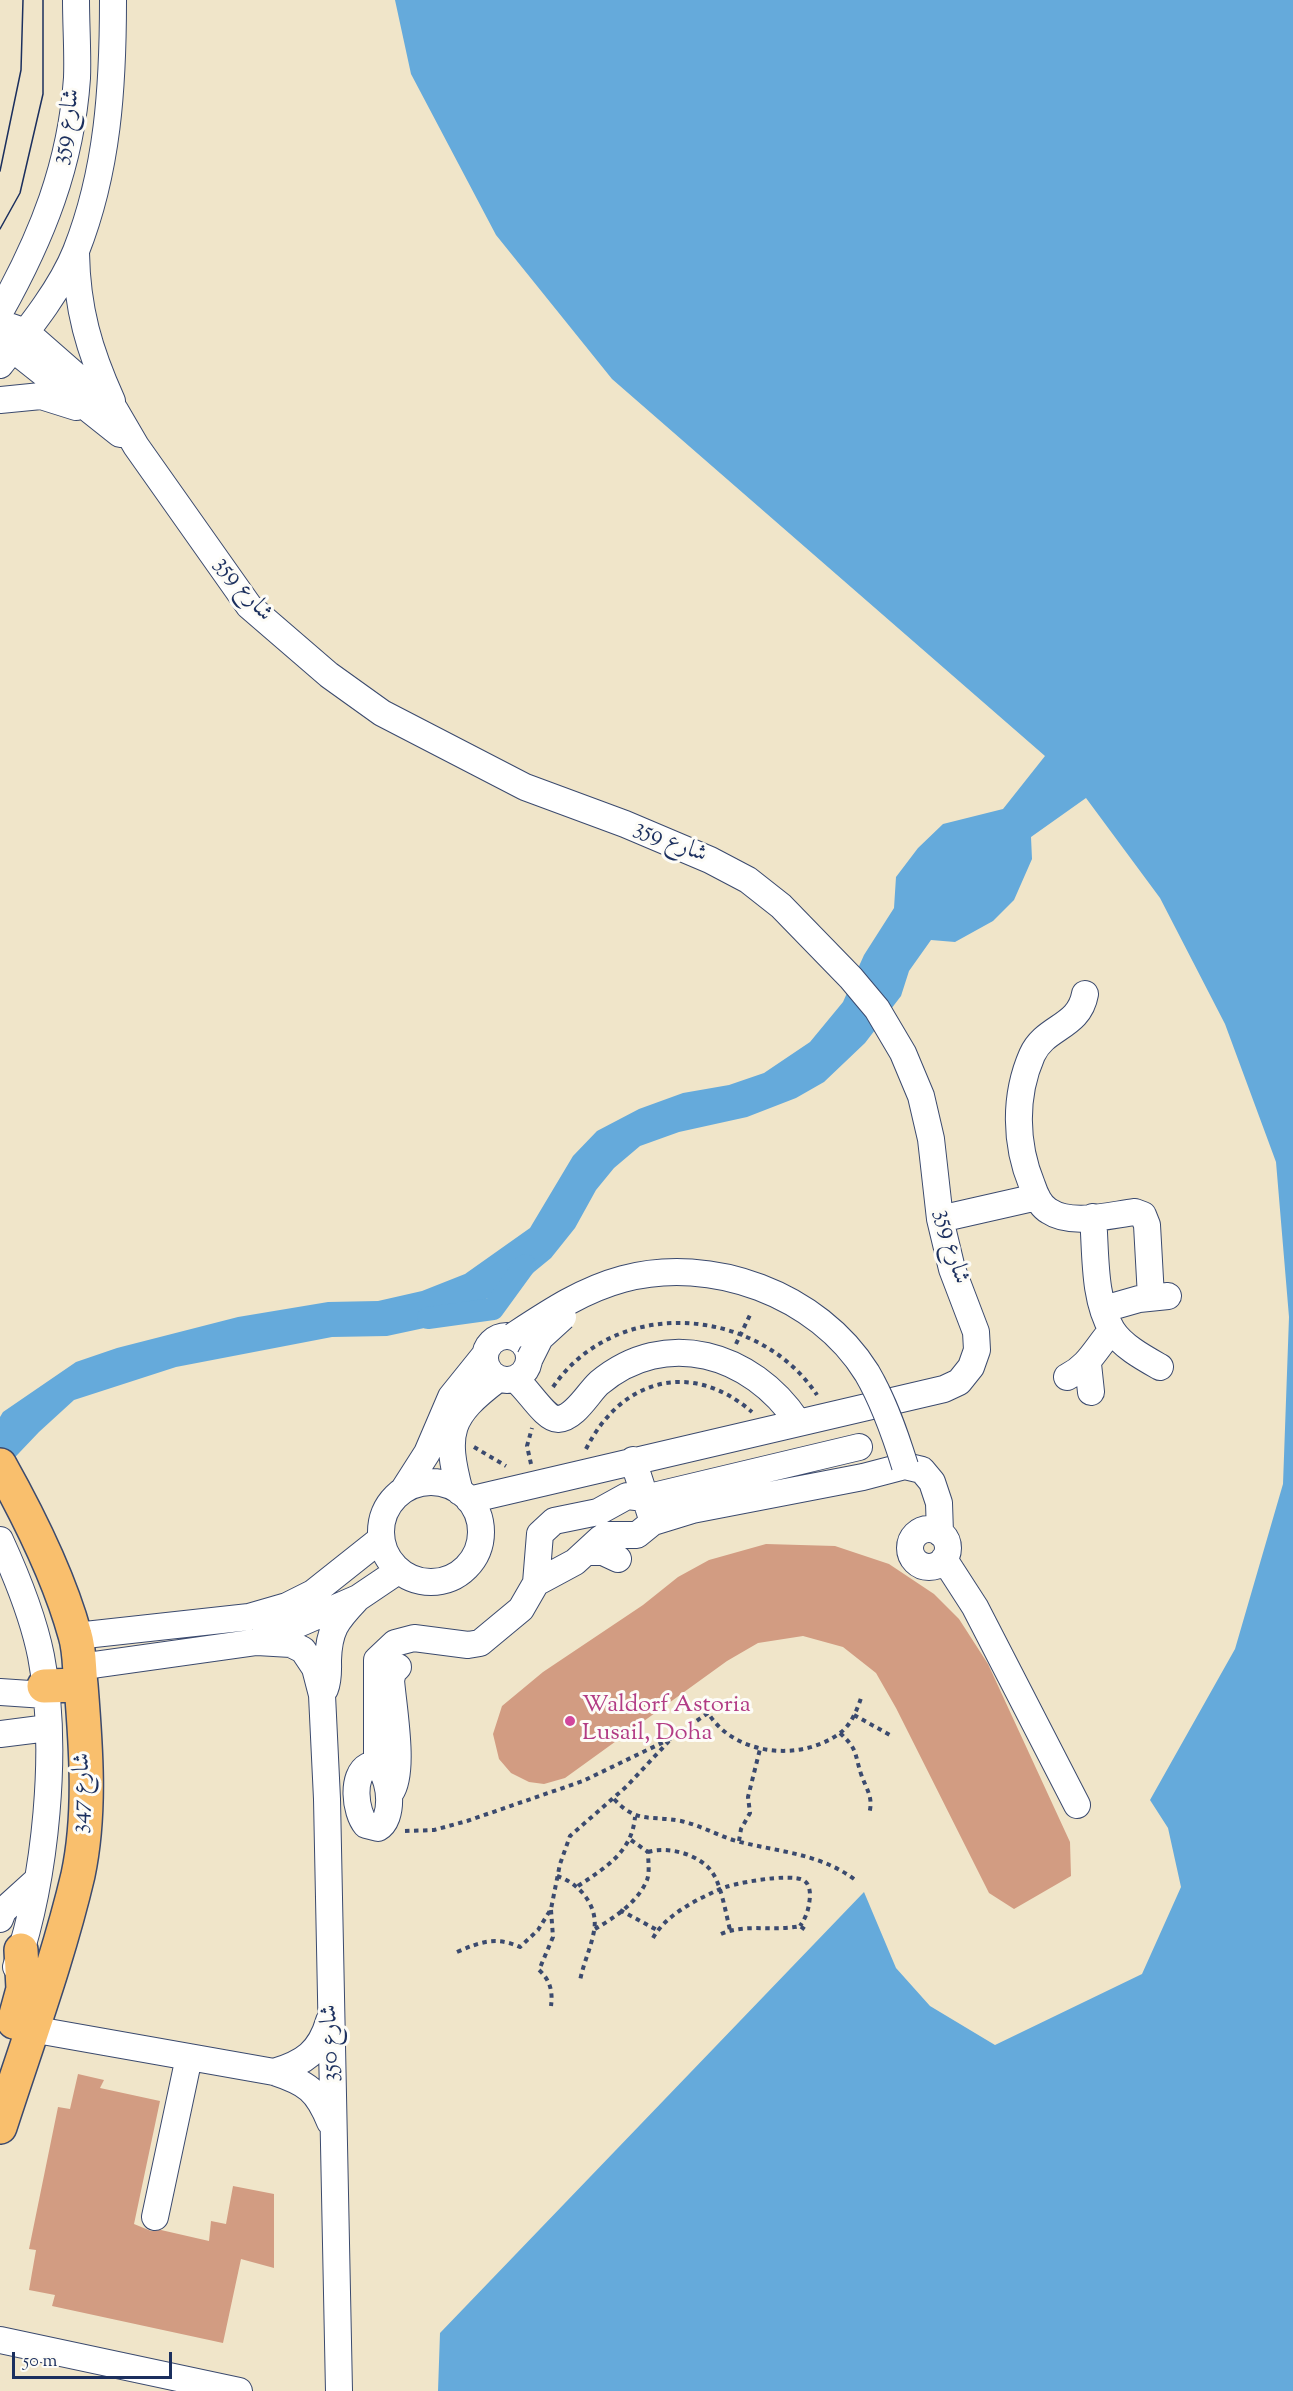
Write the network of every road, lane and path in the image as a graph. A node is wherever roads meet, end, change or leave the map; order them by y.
1 (76, 0) edge
2 (113, 0) edge
3 (76, 253) junction
4 (0, 312) edge
5 (0, 322) edge
6 (10, 343) edge
7 (0, 400) edge
8 (105, 412) junction
9 (1084, 994) dead end
10 (1037, 1197) junction
11 (1093, 1216) junction
12 (940, 1219) junction
13 (750, 1315) dead end
14 (1108, 1319) junction
15 (513, 1336) junction
16 (484, 1356) junction
17 (530, 1358) junction
18 (729, 1361) junction
19 (1160, 1367) dead end
20 (507, 1379) junction
21 (1091, 1392) dead end
22 (827, 1394) dead end
23 (791, 1413) junction
24 (452, 1436) junction
25 (859, 1447) dead end
26 (575, 1451) dead end
27 (542, 1460) dead end
28 (633, 1460) junction
29 (0, 1465) edge
30 (522, 1465) dead end
31 (514, 1466) dead end
32 (898, 1468) junction
33 (599, 1469) junction
34 (405, 1489) junction
35 (464, 1496) junction
36 (611, 1505) junction
37 (649, 1510) junction
38 (940, 1533) junction
39 (381, 1539) junction
40 (0, 1540) edge
41 (619, 1547) junction
42 (944, 1559) junction
43 (398, 1571) junction
44 (536, 1583) junction
45 (358, 1598) junction
46 (257, 1642) junction
47 (79, 1662) junction
48 (398, 1667) dead end
49 (45, 1691) junction
50 (0, 1692) edge
51 (322, 1695) junction
52 (861, 1698) dead end
53 (854, 1715) junction
54 (48, 1728) junction
55 (840, 1733) junction
56 (0, 1734) edge
57 (890, 1735) dead end
58 (672, 1738) junction
59 (760, 1749) junction
60 (377, 1767) junction
61 (358, 1797) junction
62 (388, 1797) junction
63 (327, 1799) junction
64 (614, 1799) junction
65 (1077, 1804) dead end
66 (869, 1814) dead end
67 (635, 1817) junction
68 (384, 1824) junction
69 (631, 1840) junction
70 (739, 1841) junction
71 (648, 1852) junction
72 (557, 1876) junction
73 (854, 1879) dead end
74 (36, 1881) junction
75 (578, 1886) junction
76 (718, 1890) junction
77 (551, 1909) junction
78 (620, 1910) junction
79 (0, 1919) edge
80 (800, 1926) junction
81 (595, 1929) junction
82 (657, 1930) junction
83 (730, 1930) junction
84 (807, 1930) dead end
85 (721, 1934) dead end
86 (653, 1938) dead end
87 (21, 1950) junction
88 (457, 1952) dead end
89 (580, 1981) dead end
90 (551, 2006) dead end
91 (0, 2012) edge
92 (332, 2013) junction
93 (31, 2029) junction
94 (189, 2057) junction
95 (0, 2064) edge
96 (274, 2072) junction
97 (0, 2127) edge
98 (333, 2128) junction
99 (155, 2217) dead end
100 (0, 2340) edge
101 (336, 2388) edge
102 (238, 2391) edge

1 - 4 street, شارع 359
2 - 3 street, شارع 359
3 - 6 street, شارع 359
3 - 8 street, شارع 359
5 - 6 street, شارع 359
6 - 8 street, شارع 359
7 - 8 street, شارع 359
8 - 12 street, شارع 359
9 - 10 street
10 - 11 street
10 - 12 street
11 - 14 street
11 - 14 street
12 - 23 street, شارع 359
13 - 18 path
14 - 19 street
14 - 21 street
15 - 16 street
15 - 17 street
15 - 32 street, bridge
16 - 20 street
16 - 34 street
17 - 20 street
17 - 32 street, bridge
18 - 20 street
18 - 23 street
20 - 24 street
22 - 23 path
23 - 26 path
23 - 28 street
24 - 31 path
24 - 35 street
25 - 37 street
27 - 30 path
28 - 33 street
28 - 37 street
29 - 47 main road, شارع 347
32 - 37 street
32 - 38 street
33 - 35 street
33 - 36 street
34 - 35 street
34 - 39 street
35 - 43 street
36 - 37 street
36 - 41 street
36 - 44 street
37 - 41 street
38 - 42 street
38 - 42 street
39 - 43 street
39 - 47 street
40 - 49 street, شارع 347
41 - 44 street
42 - 65 street
43 - 45 street
44 - 60 street
45 - 46 street
45 - 51 street
46 - 47 street
46 - 51 street
47 - 49 main road
47 - 93 main road, شارع 347
48 - 62 street
49 - 50 street
49 - 54 street, شارع 347
51 - 63 street, شارع 350
52 - 53 path
53 - 55 path
53 - 57 path
54 - 56 street
54 - 74 street, شارع 347
55 - 59 path
55 - 66 path
58 - 59 path
58 - 64 path
58 - 68 path
59 - 70 path
60 - 61 street
60 - 62 street
61 - 63 street
61 - 68 street
62 - 68 street
63 - 92 street, شارع 350
64 - 67 path
64 - 72 path
67 - 69 path
67 - 70 path
69 - 71 path
69 - 75 path
70 - 73 path
71 - 76 path
71 - 78 path
72 - 75 path
72 - 77 path
74 - 79 street
74 - 87 street, شارع 347
75 - 81 path
76 - 80 path
76 - 82 path
76 - 83 path
77 - 88 path
77 - 90 path
78 - 81 path
78 - 82 path
80 - 83 path
80 - 84 path
81 - 89 path
82 - 86 path
83 - 85 path
87 - 91 street, شارع 347
87 - 95 main road
92 - 96 street
92 - 98 street, شارع 350
93 - 94 street
93 - 97 main road, شارع 347
94 - 96 street
94 - 99 street
96 - 98 street
98 - 101 street, شارع 350
100 - 102 street

